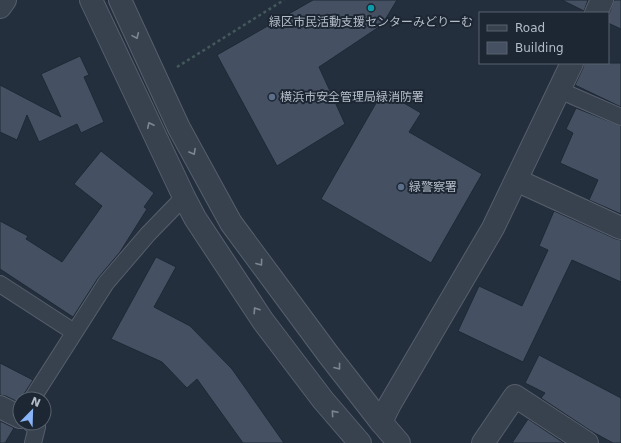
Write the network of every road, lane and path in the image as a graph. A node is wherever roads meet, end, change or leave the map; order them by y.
1 (5, 0) edge
2 (91, 0) edge
3 (120, 0) edge
4 (284, 0) edge
5 (602, 0) edge
6 (0, 7) edge
7 (596, 12) edge
8 (572, 64) edge
9 (177, 68) dead end
10 (559, 90) junction
11 (621, 117) edge
12 (516, 180) junction
13 (184, 197) junction
14 (621, 228) edge
15 (0, 284) edge
16 (74, 332) junction
17 (37, 391) edge
18 (0, 407) edge
19 (12, 413) edge
20 (380, 422) junction
21 (36, 431) edge
22 (33, 443) edge
23 (360, 443) edge
24 (399, 443) edge
25 (483, 443) edge
26 (588, 443) edge

1 - 6 street
13 -> 2 street
3 -> 20 street
4 - 9 path
5 - 7 street
8 - 10 street
10 - 11 lane
10 - 12 street
12 - 14 street
12 - 20 street
13 - 16 lane
23 -> 13 street
15 - 16 lane
16 - 17 lane
18 - 19 street
20 - 24 street
21 - 22 lane
25 - 26 street

